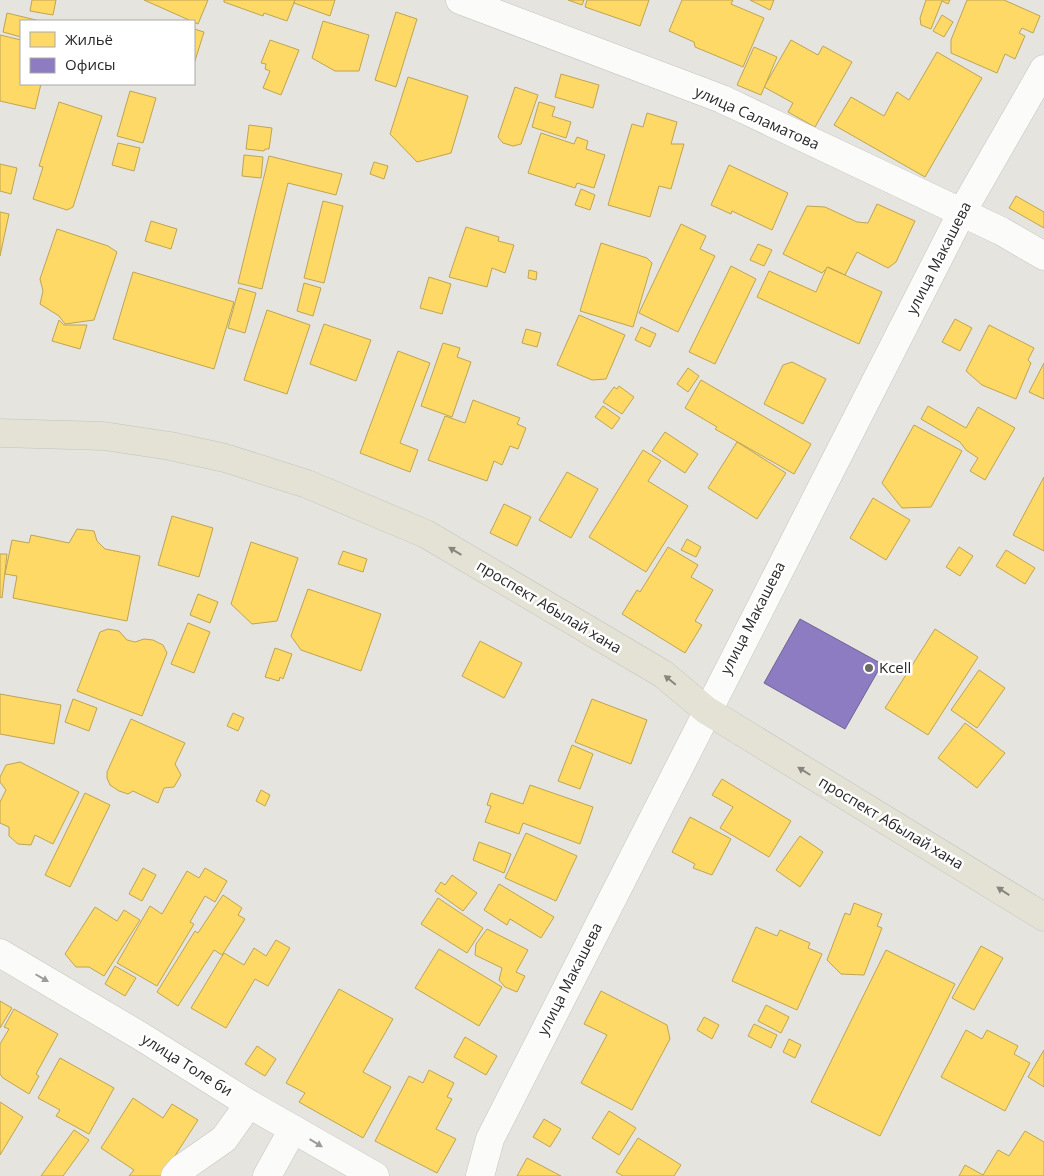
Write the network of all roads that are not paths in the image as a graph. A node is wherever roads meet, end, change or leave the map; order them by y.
1 (460, 0) edge
2 (1044, 69) edge
3 (962, 212) junction
4 (1044, 256) edge
5 (0, 433) edge
6 (706, 710) junction
7 (1044, 917) edge
8 (0, 953) edge
9 (249, 1104) junction
10 (293, 1129) junction
11 (175, 1176) edge
12 (267, 1176) edge
13 (375, 1176) edge
14 (480, 1176) edge

1 - 3 street, улица Саламатова
2 - 3 street, улица Макашева
3 - 4 street, улица Саламатова
3 - 6 street, улица Макашева
6 -> 5 main road, проспект Абылай хана
7 -> 6 main road, проспект Абылай хана
6 - 14 street, улица Макашева
8 -> 9 street, улица Толе би
9 - 10 street, улица Толе би
9 - 11 street
10 - 12 street
10 -> 13 street, улица Толе би

